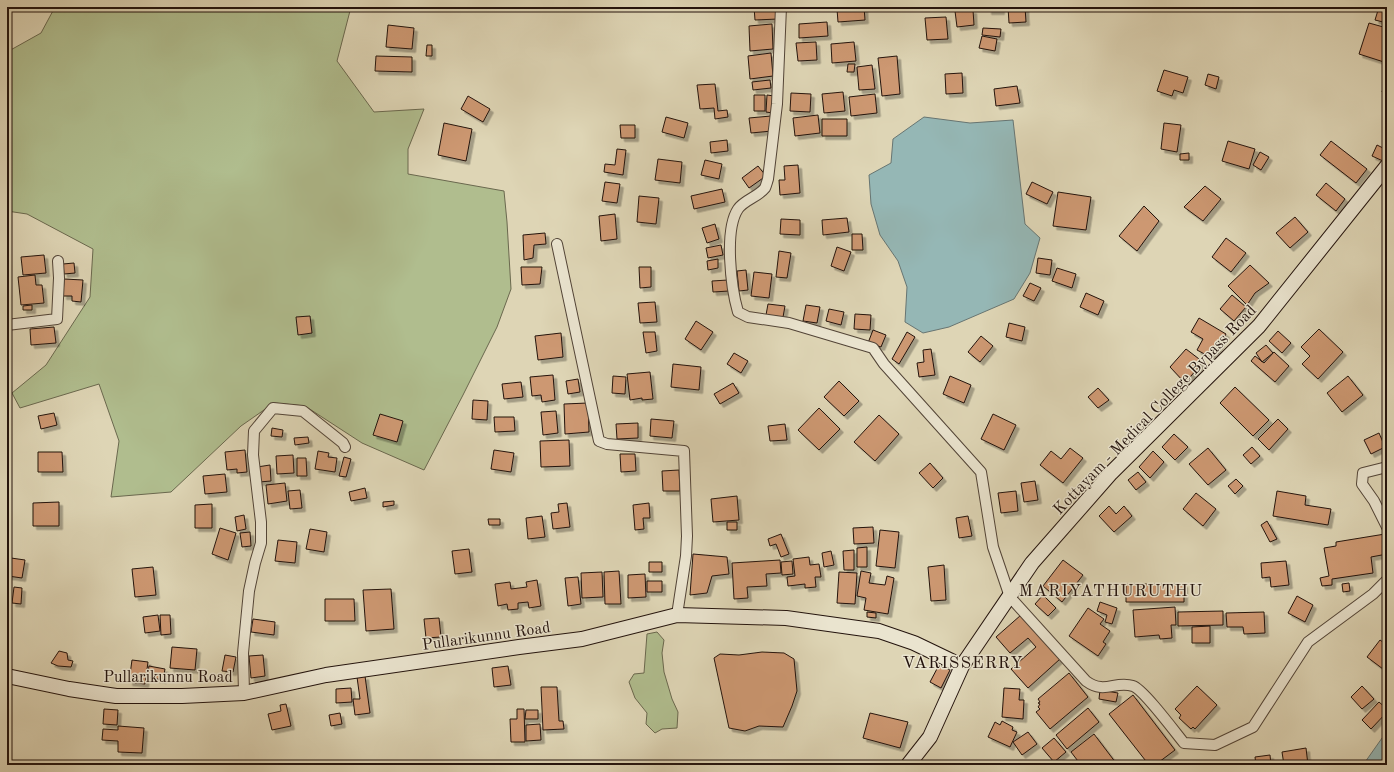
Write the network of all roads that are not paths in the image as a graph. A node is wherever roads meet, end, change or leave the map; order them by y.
1 (781, 7) edge
2 (1387, 166) edge
3 (557, 244) dead end
4 (58, 260) dead end
5 (7, 325) edge
6 (345, 447) dead end
7 (1387, 467) edge
8 (1387, 527) edge
9 (1387, 580) edge
10 (1010, 597) junction
11 (677, 615) junction
12 (962, 666) junction
13 (7, 676) edge
14 (244, 693) junction
15 (908, 765) edge

1 - 10 street
2 - 10 main road, Kottayam - Medical College Bypass Road
3 - 11 street
4 - 5 street
6 - 14 street
7 - 8 street
9 - 10 street
10 - 12 main road, Kottayam - Medical College Bypass Road
11 - 12 main road, Pullarikunnu Road
11 - 14 main road, Pullarikunnu Road
12 - 15 main road, Kottayam - Medical College Bypass Road
13 - 14 main road, Pullarikunnu Road

